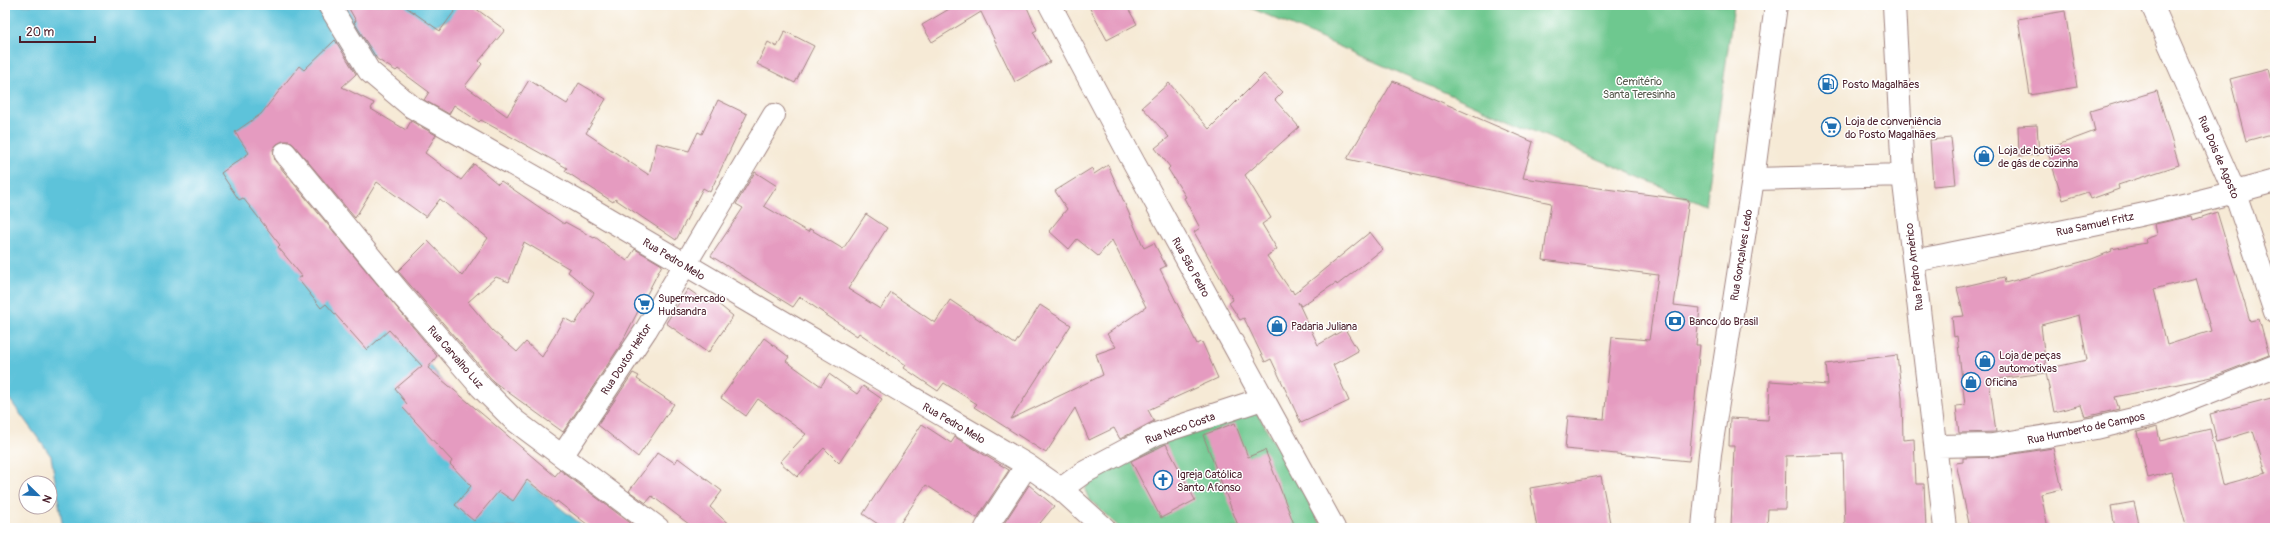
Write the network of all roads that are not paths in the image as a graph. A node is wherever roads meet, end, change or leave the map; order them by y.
1 (329, 5) edge
2 (1050, 5) edge
3 (1776, 5) edge
4 (1894, 5) edge
5 (2152, 5) edge
6 (774, 115) dead end
7 (285, 153) dead end
8 (1903, 175) junction
9 (1753, 179) junction
10 (2275, 181) edge
11 (2235, 193) junction
12 (1914, 261) junction
13 (684, 265) junction
14 (2275, 312) edge
15 (2275, 366) edge
16 (1262, 399) junction
17 (1937, 446) junction
18 (562, 456) junction
19 (1027, 465) junction
20 (1061, 489) junction
21 (658, 528) edge
22 (986, 528) edge
23 (1104, 528) edge
24 (1334, 528) edge
25 (1703, 528) edge
26 (1945, 528) edge

1 - 13 street, Rua Pedro Melo
2 - 16 street, Rua São Pedro
3 - 9 street, Rua Gonçalves Ledo
4 - 8 street, Rua Pedro Américo
5 - 11 street, Rua Dois de Agosto
6 - 13 street, Rua Doutor Heitor
7 - 18 street, Rua Carvalho Luz
8 - 9 street
8 - 12 street, Rua Pedro Américo
9 - 25 street, Rua Gonçalves Ledo
10 - 11 street, Rua Samuel Fritz
11 - 12 street, Rua Samuel Fritz
11 - 14 street, Rua Dois de Agosto
12 - 17 street, Rua Pedro Américo
13 - 18 street, Rua Doutor Heitor
13 - 19 street, Rua Pedro Melo
15 - 17 street, Rua Humberto de Campos
16 - 20 street, Rua Neco Costa
16 - 24 street, Rua São Pedro
17 - 26 street, Rua Pedro Américo
18 - 21 street, Rua Carvalho Luz
19 - 20 street, Rua Pedro Melo
19 - 22 street
20 - 23 street, Rua Pedro Melo

